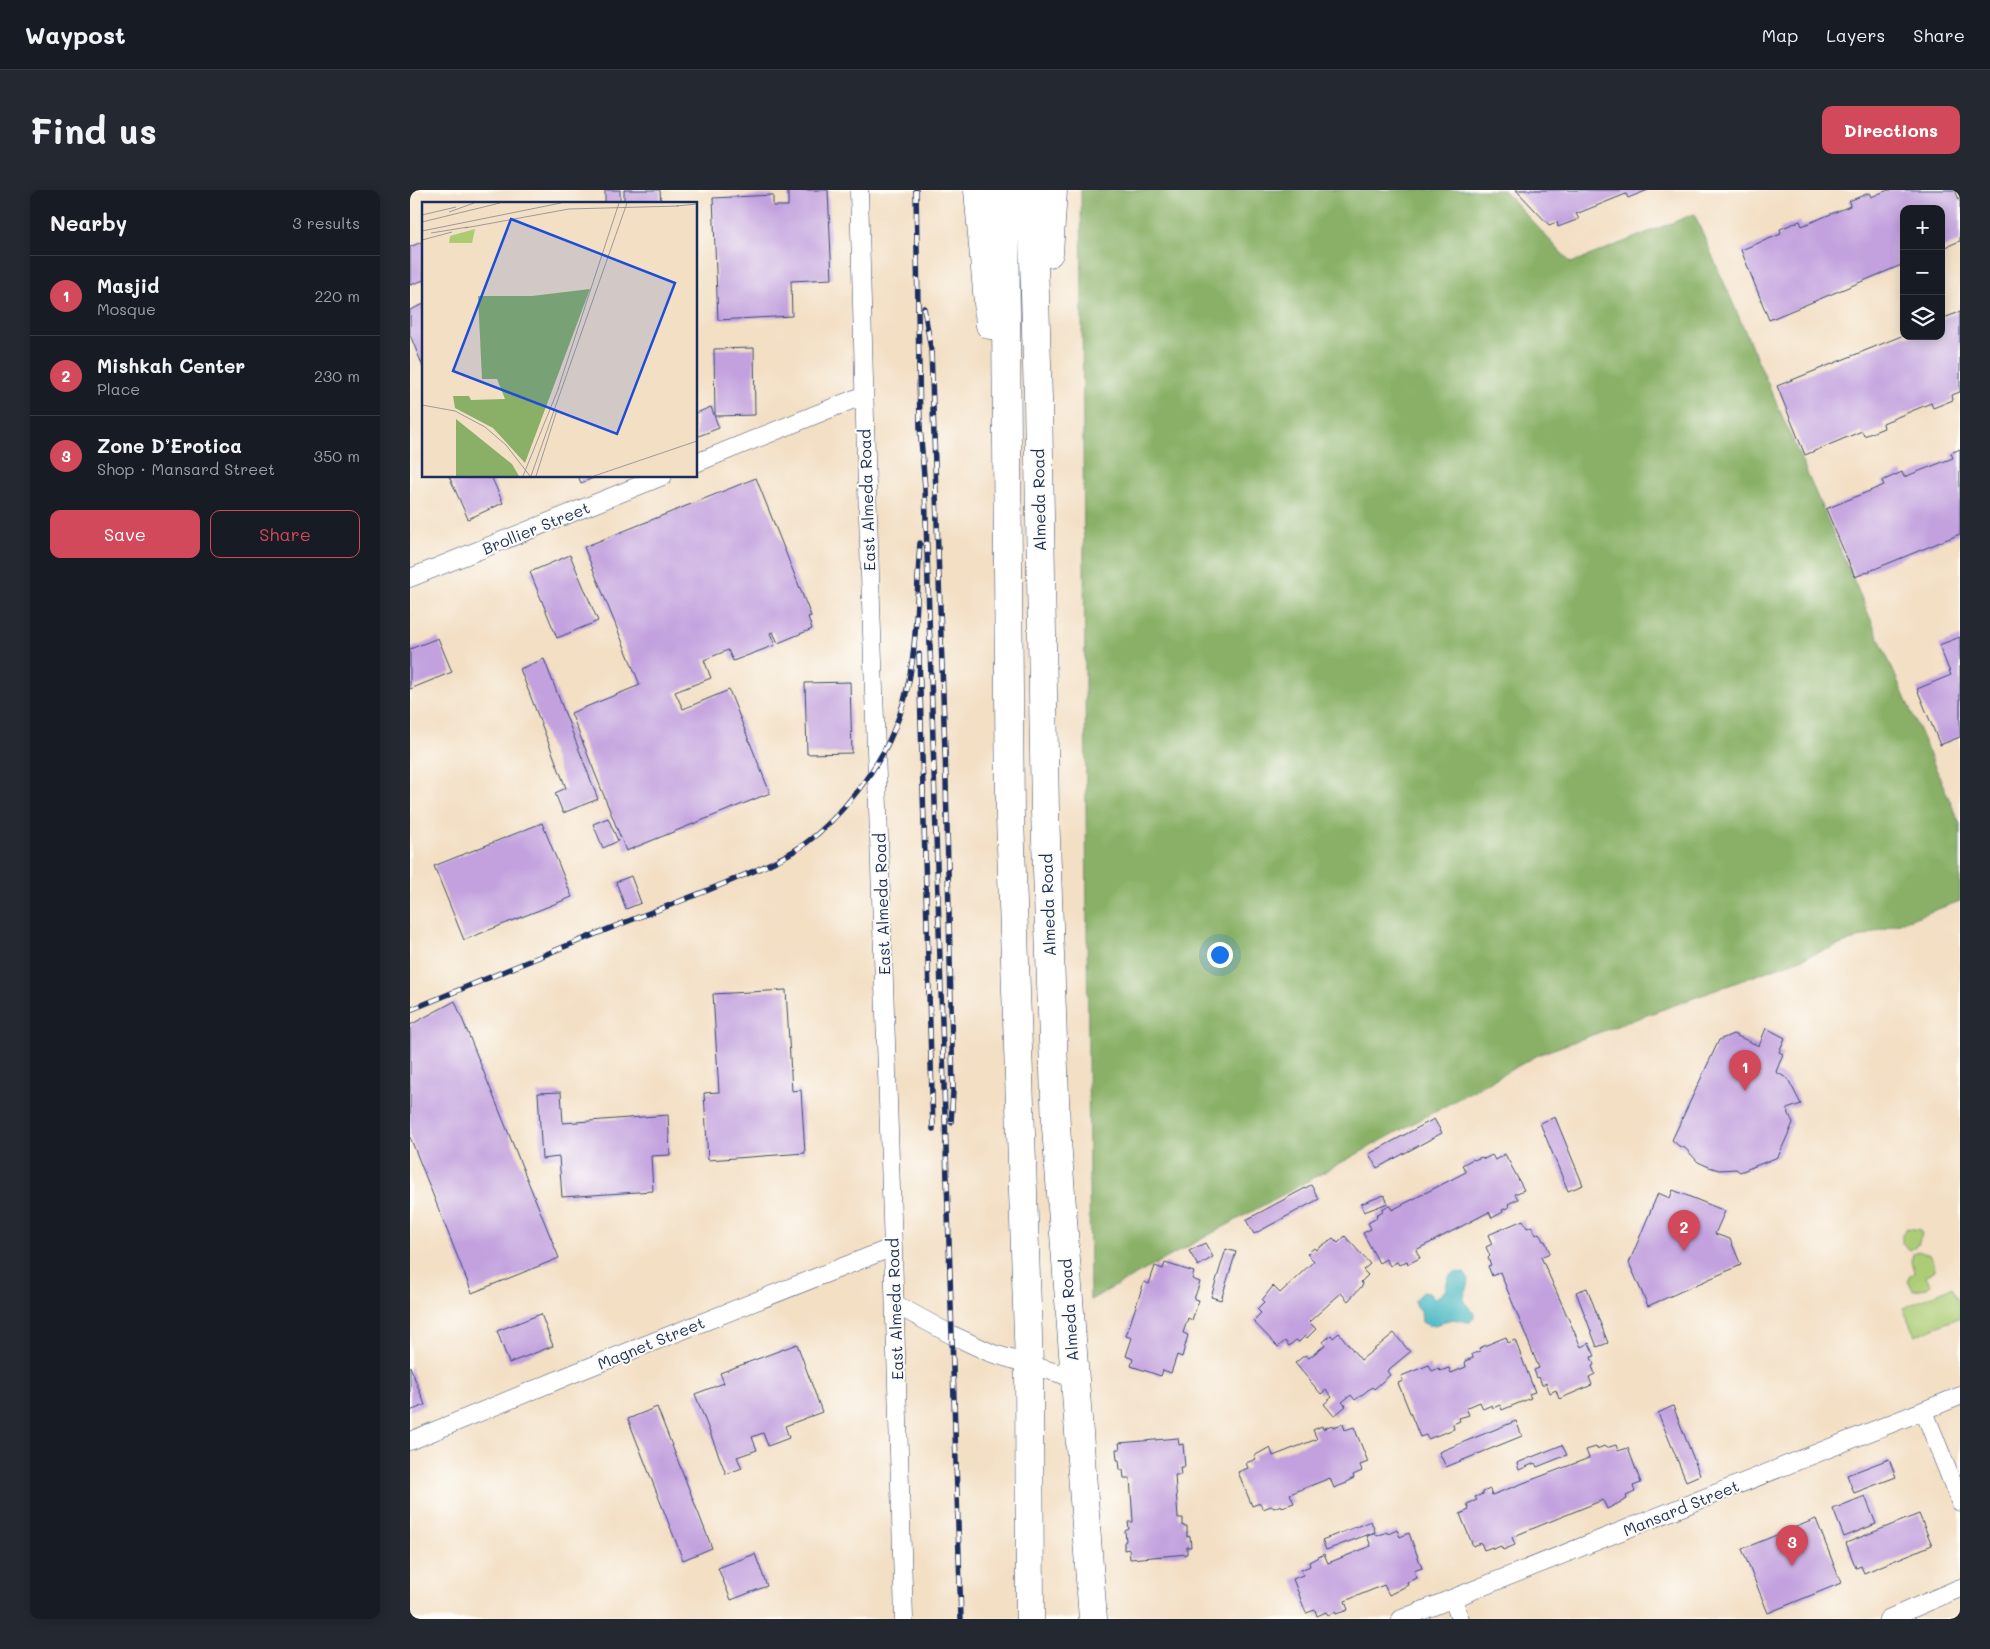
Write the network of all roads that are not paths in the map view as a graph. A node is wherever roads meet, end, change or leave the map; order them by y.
1 (859, 190) edge
2 (978, 190) edge
3 (1005, 190) edge
4 (1032, 190) edge
5 (1053, 190) edge
6 (864, 395) junction
7 (1038, 399) junction
8 (698, 462) edge
9 (1007, 464) junction
10 (658, 478) edge
11 (410, 578) edge
12 (893, 1247) junction
13 (895, 1304) junction
14 (1028, 1364) junction
15 (1074, 1378) junction
16 (1960, 1396) edge
17 (1924, 1411) junction
18 (410, 1441) edge
19 (1960, 1502) edge
20 (1960, 1588) edge
21 (1453, 1598) junction
22 (904, 1619) edge
23 (1030, 1619) edge
24 (1093, 1619) edge
25 (1401, 1619) edge
26 (1460, 1619) edge
27 (1888, 1619) edge

1 - 6 street, East Almeda Road
2 - 9 main road
3 - 9 main road, Almeda Road
4 - 7 main road, Almeda Road
5 - 7 main road
6 - 8 street
6 - 12 street, East Almeda Road
7 - 15 main road, Almeda Road
9 - 14 main road, Almeda Road
10 - 11 street, Brollier Street
12 - 13 street, East Almeda Road
12 - 18 street, Magnet Street
13 - 14 street
13 - 22 street, East Almeda Road
14 - 15 street
14 - 23 main road, Almeda Road
15 - 24 main road, Almeda Road
16 - 17 street, Mansard Street
17 - 19 street
17 - 21 street, Mansard Street
20 - 27 street
21 - 25 street, Mansard Street
21 - 26 street

